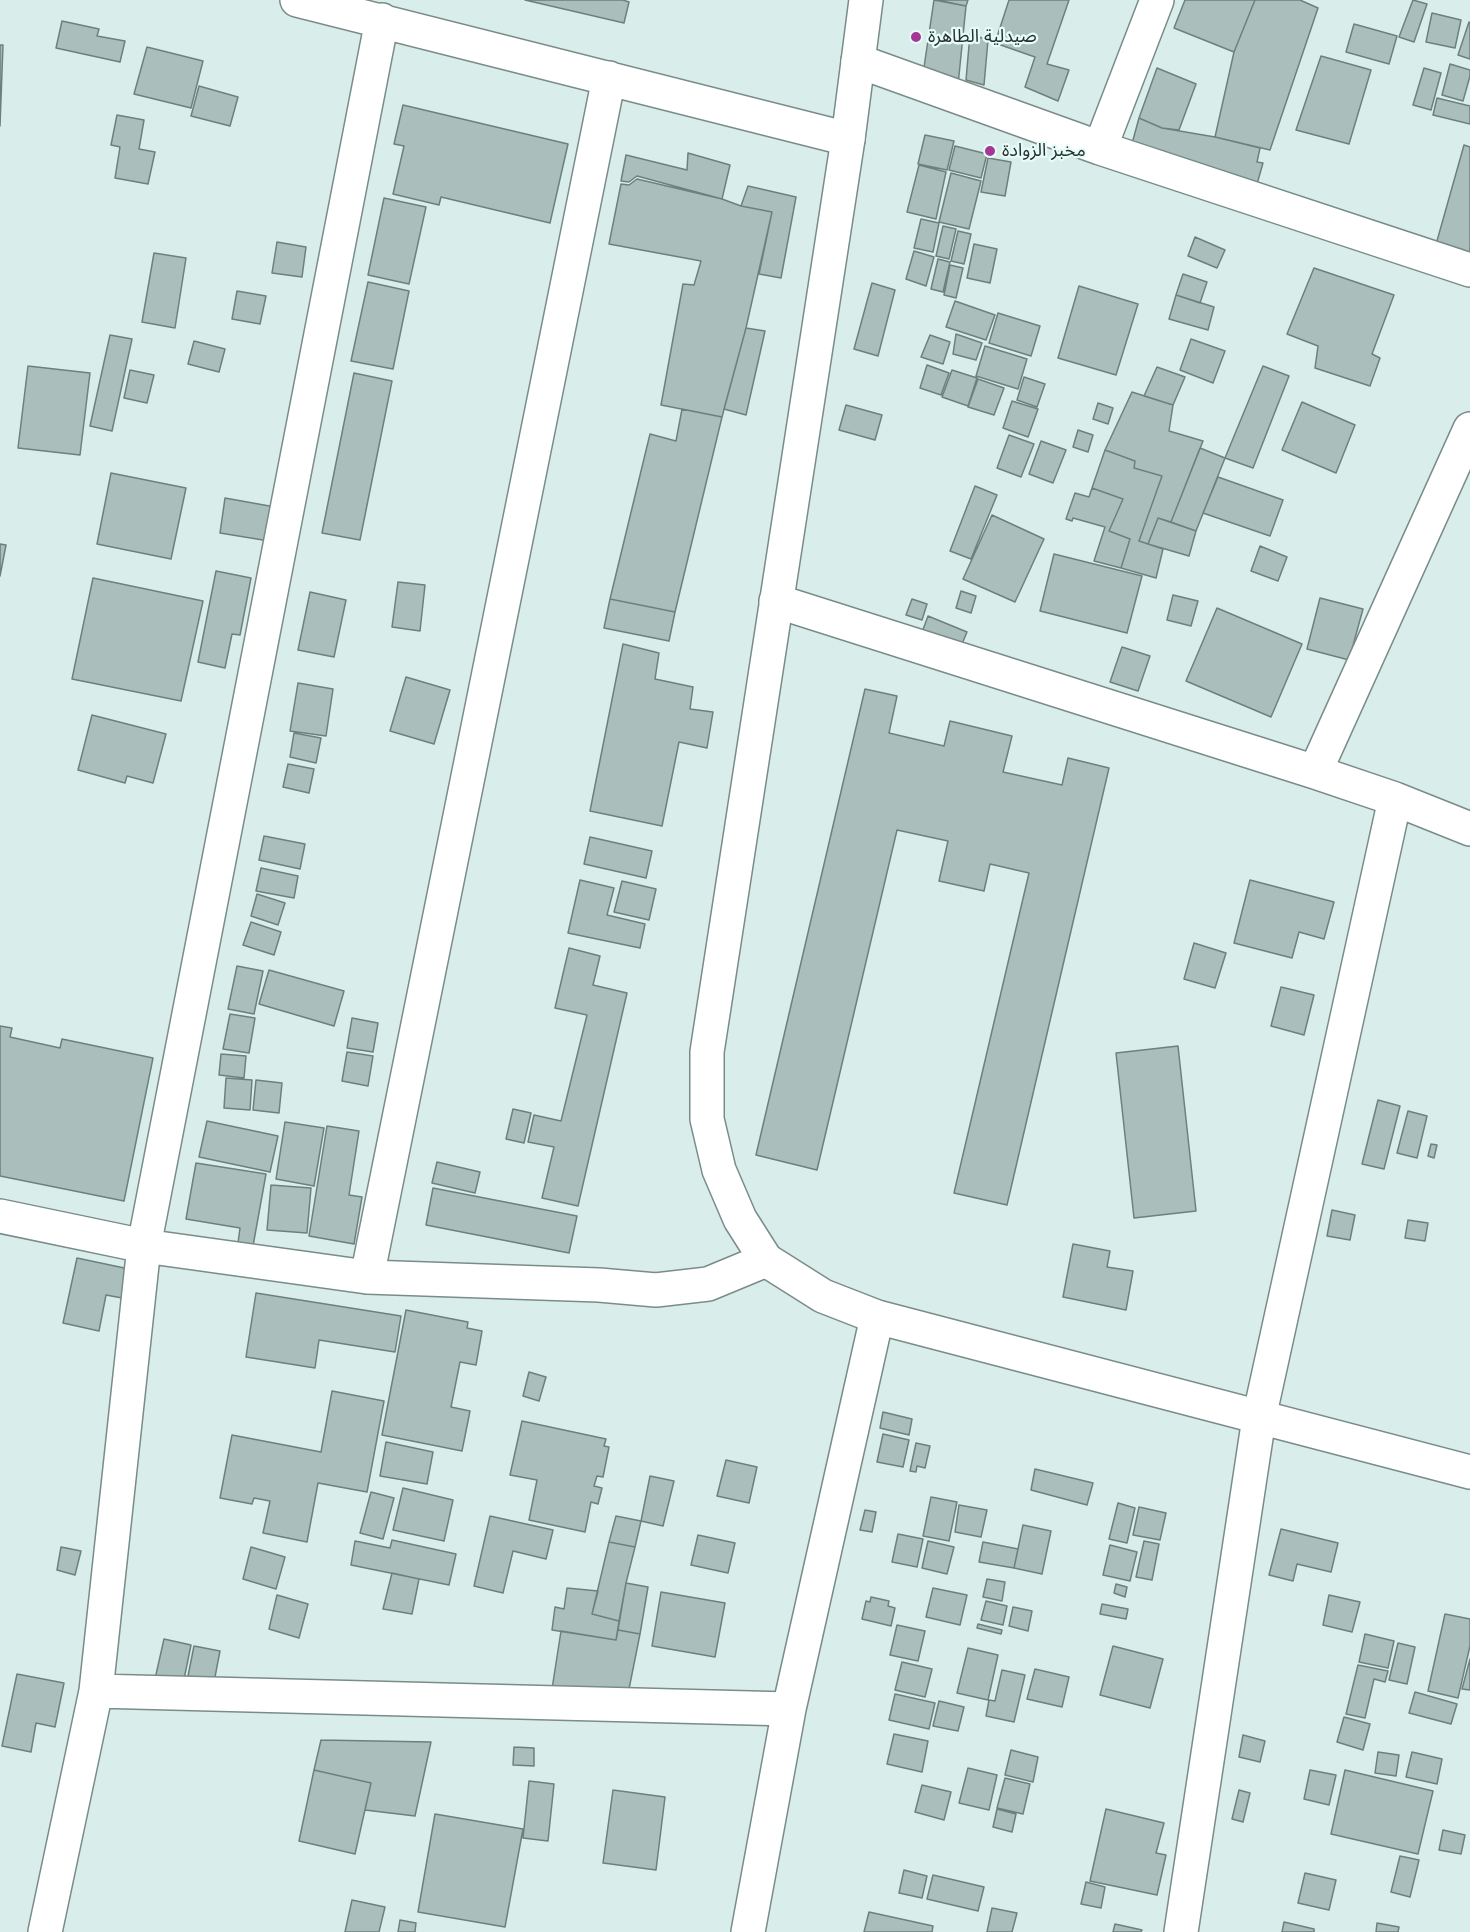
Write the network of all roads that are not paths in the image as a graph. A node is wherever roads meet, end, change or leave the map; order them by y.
1 (297, 0) edge
2 (866, 0) edge
3 (1157, 0) edge
4 (382, 20) junction
5 (858, 61) junction
6 (609, 78) junction
7 (848, 139) junction
8 (1100, 148) junction
9 (1470, 270) edge
10 (1470, 429) edge
11 (776, 601) junction
12 (1315, 772) junction
13 (1395, 799) junction
14 (1470, 829) edge
15 (0, 1216) edge
16 (144, 1246) junction
17 (766, 1260) junction
18 (367, 1277) junction
19 (878, 1317) junction
20 (1259, 1419) junction
21 (1470, 1472) edge
22 (96, 1691) junction
23 (789, 1709) junction
24 (45, 1932) edge
25 (748, 1932) edge
26 (1181, 1932) edge

1 - 4 street
2 - 5 street
3 - 8 street
4 - 6 street
4 - 16 street
5 - 7 street
5 - 8 street
6 - 7 street
6 - 18 street
7 - 11 street
8 - 9 street
10 - 12 street
11 - 12 street
11 - 17 street
12 - 13 street
13 - 14 street
13 - 20 street
15 - 16 street
16 - 18 street
16 - 22 street
17 - 18 street
17 - 19 street
19 - 20 street
19 - 23 street
20 - 21 street
20 - 26 street
22 - 23 street
22 - 24 street
23 - 25 street

